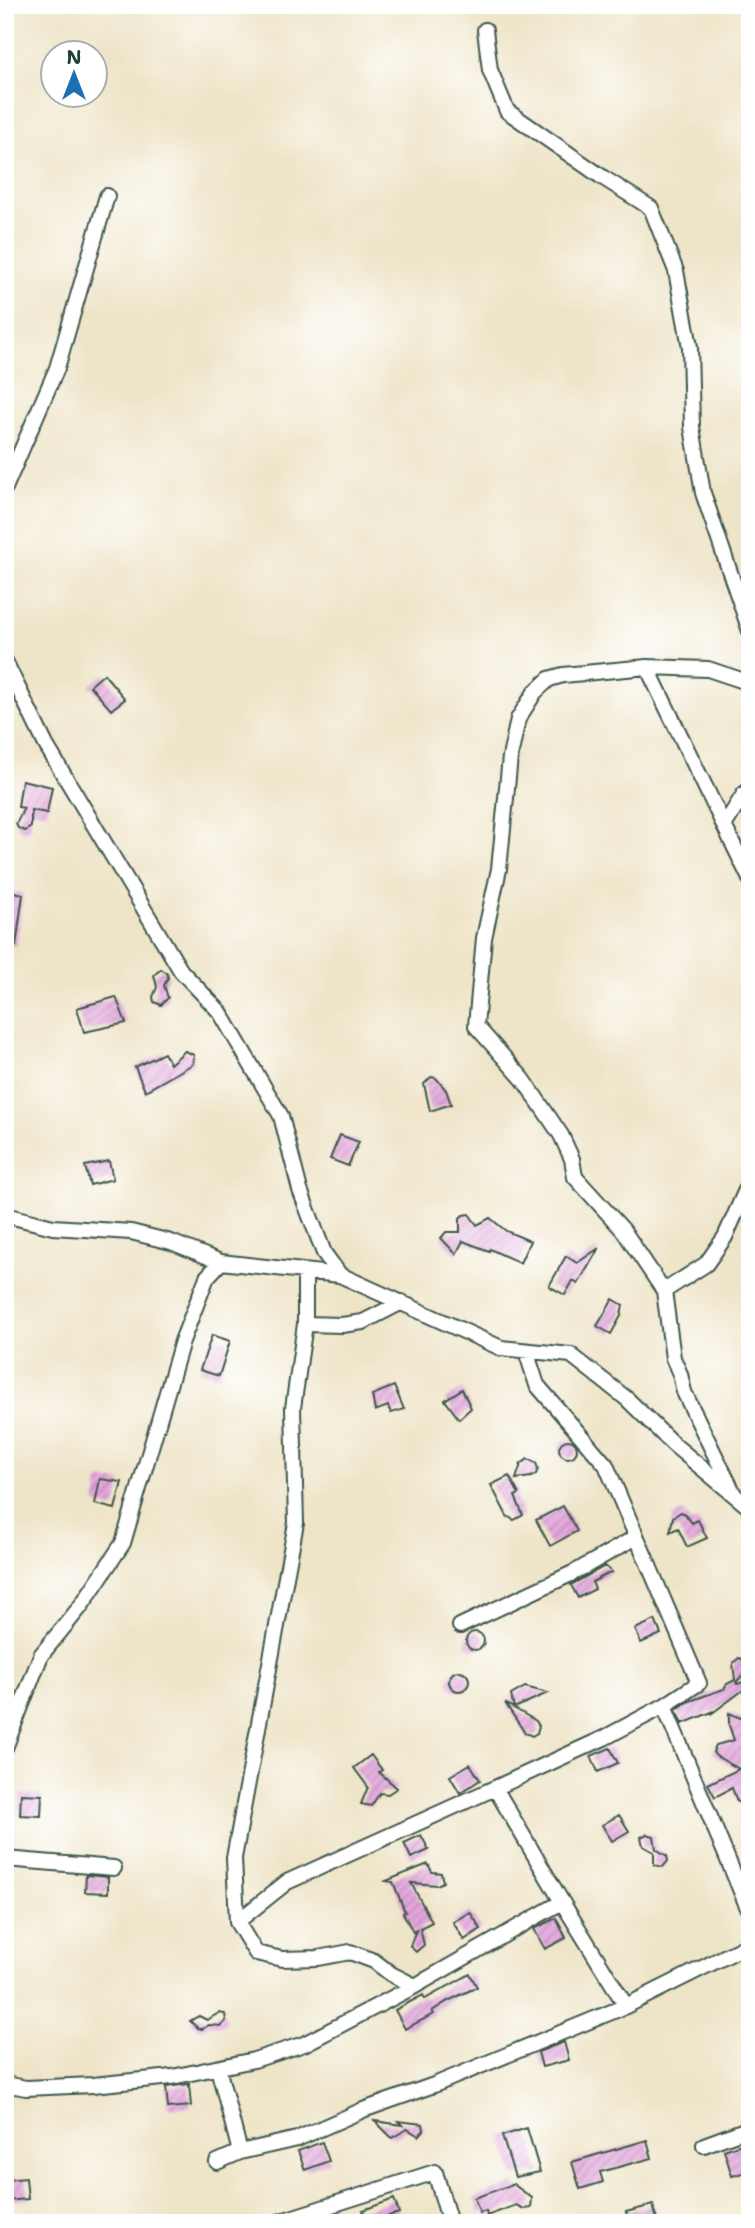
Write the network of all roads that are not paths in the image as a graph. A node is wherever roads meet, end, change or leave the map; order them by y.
1 (485, 30) dead end
2 (107, 196) dead end
3 (5, 488) edge
4 (750, 631) edge
5 (647, 667) junction
6 (6, 671) edge
7 (750, 683) edge
8 (750, 790) edge
9 (724, 826) junction
10 (750, 879) edge
11 (750, 1181) edge
12 (5, 1215) edge
13 (221, 1262) junction
14 (305, 1272) junction
15 (340, 1275) junction
16 (664, 1291) junction
17 (401, 1302) junction
18 (305, 1324) junction
19 (526, 1351) junction
20 (750, 1507) edge
21 (636, 1537) junction
22 (460, 1626) dead end
23 (664, 1706) junction
24 (5, 1748) edge
25 (495, 1788) junction
26 (5, 1859) edge
27 (114, 1868) dead end
28 (562, 1902) junction
29 (750, 1913) edge
30 (237, 1922) junction
31 (750, 1944) edge
32 (415, 1986) junction
33 (626, 2006) junction
34 (218, 2068) junction
35 (5, 2084) edge
36 (750, 2128) edge
37 (704, 2145) dead end
38 (240, 2152) junction
39 (217, 2162) dead end
40 (275, 2223) edge
41 (450, 2223) edge

1 - 4 street
2 - 3 street
5 - 7 street
5 - 9 street
5 - 16 street
6 - 15 street
8 - 9 street
9 - 10 street
11 - 16 street
12 - 13 street
13 - 14 street
13 - 24 street
14 - 15 street
14 - 18 street
15 - 17 street
16 - 20 street
17 - 18 street
17 - 19 street
18 - 30 street
19 - 20 street
19 - 21 street
21 - 22 street
21 - 23 street
23 - 25 street
23 - 29 street
25 - 28 street
25 - 30 street
26 - 27 street
28 - 32 street
28 - 33 street
30 - 32 street
31 - 33 street
32 - 34 street
33 - 38 street
34 - 35 street
34 - 38 street
36 - 37 street
38 - 39 street
40 - 41 street

